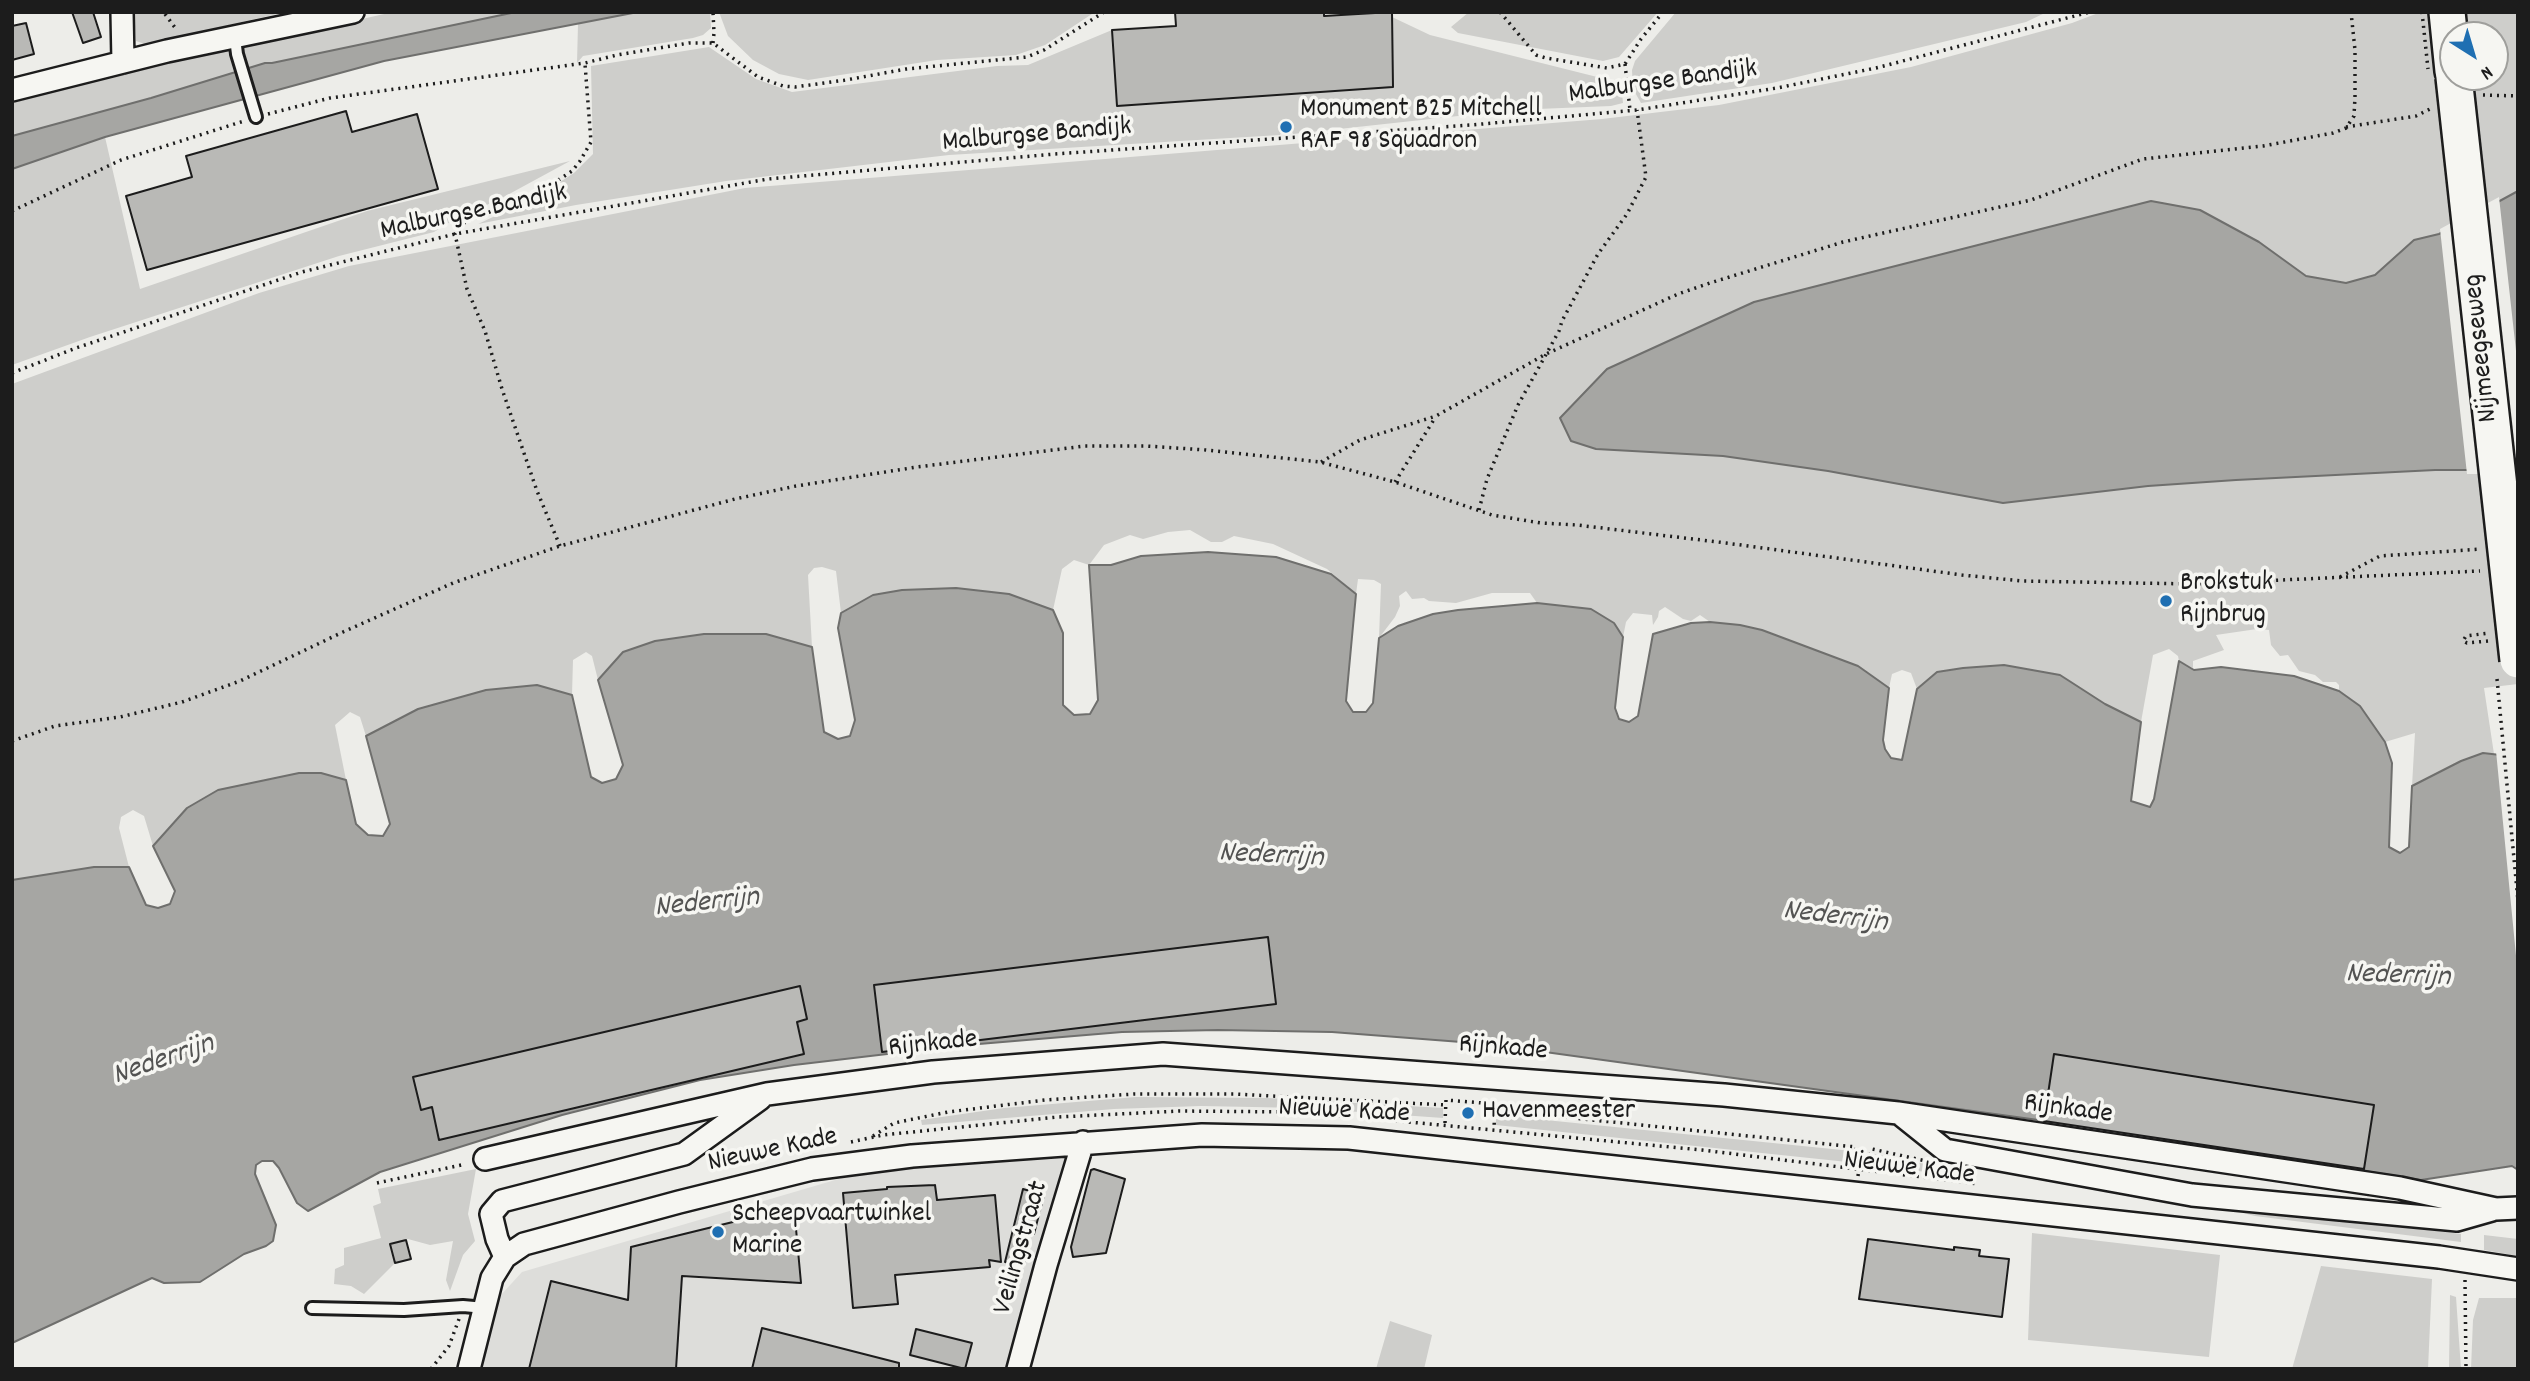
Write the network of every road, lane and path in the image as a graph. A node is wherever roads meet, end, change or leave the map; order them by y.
1 (122, 12) edge
2 (165, 12) edge
3 (354, 12) edge
4 (713, 12) edge
5 (1104, 12) edge
6 (1500, 12) edge
7 (1663, 12) edge
8 (2090, 12) edge
9 (2351, 12) edge
10 (2080, 14) edge
11 (185, 33) dead end
12 (713, 43) junction
13 (236, 46) junction
14 (123, 62) junction
15 (585, 63) junction
16 (1625, 64) junction
17 (12, 90) edge
18 (2455, 91) edge
19 (1630, 110) junction
20 (1637, 110) junction
21 (254, 111) junction
22 (12, 211) edge
23 (455, 234) junction
24 (1546, 354) junction
25 (12, 373) edge
26 (1436, 416) junction
27 (1320, 462) junction
28 (1395, 482) junction
29 (1479, 510) junction
30 (560, 546) junction
31 (2490, 549) dead end
32 (2487, 571) dead end
33 (2338, 578) junction
34 (2485, 634) dead end
35 (2506, 650) edge
36 (12, 741) edge
37 (767, 1094) junction
38 (1446, 1105) junction
39 (1494, 1110) junction
40 (1898, 1113) junction
41 (1445, 1123) dead end
42 (1494, 1129) dead end
43 (869, 1138) dead end
44 (1083, 1142) junction
45 (1861, 1154) junction
46 (485, 1159) joint
47 (1931, 1162) dead end
48 (1860, 1168) dead end
49 (377, 1183) dead end
50 (2192, 1195) junction
51 (2518, 1208) edge
52 (2496, 1209) junction
53 (2189, 1231) junction
54 (505, 1257) junction
55 (2465, 1260) junction
56 (2518, 1269) edge
57 (312, 1308) dead end
58 (485, 1308) junction
59 (469, 1369) edge
60 (1018, 1369) edge
61 (2466, 1369) edge

1 - 14 street
2 - 11 path
3 - 13 street
4 - 12 path
5 - 12 path
6 - 16 path
7 - 16 path
8 - 10 path, Malburgse Bandijk
9 - 24 path
10 - 20 path, Malburgse Bandijk
12 - 15 path
13 - 14 street
13 - 21 lane
14 - 17 street
15 - 21 path
15 - 23 path
16 - 19 path
18 - 35 main road, Nijmeegseweg, bridge
19 - 20 path, Malburgse Bandijk
19 - 23 path, Malburgse Bandijk
20 - 24 path
21 - 22 path
23 - 25 path, Malburgse Bandijk
23 - 30 path
24 - 26 path
24 - 29 path
26 - 27 path
26 - 28 path
27 - 28 path
27 - 30 path
28 - 29 path
29 - 33 path
30 - 36 path
31 - 33 path
32 - 33 path
34 - 35 path
37 - 40 street, Rijnkade
37 - 46 street, Rijnkade
37 - 54 street, Nieuwe Kade
38 - 39 path, Nieuwe Kade
38 - 41 path
38 - 43 path, Nieuwe Kade
39 - 42 path
39 - 45 path, Nieuwe Kade
40 - 50 street, Nieuwe Kade
40 - 52 street, Rijnkade
44 - 53 street, Nieuwe Kade
44 - 54 street, Nieuwe Kade
44 - 60 street, Veilingstraat
45 - 47 path, Nieuwe Kade
45 - 48 path, Nieuwe Kade
46 - 49 path
50 - 52 street, Nieuwe Kade
50 - 53 street
51 - 52 street, Rijnkade
53 - 55 street, Nieuwe Kade
54 - 58 street
55 - 56 street
55 - 61 path
57 - 58 lane
58 - 59 street

